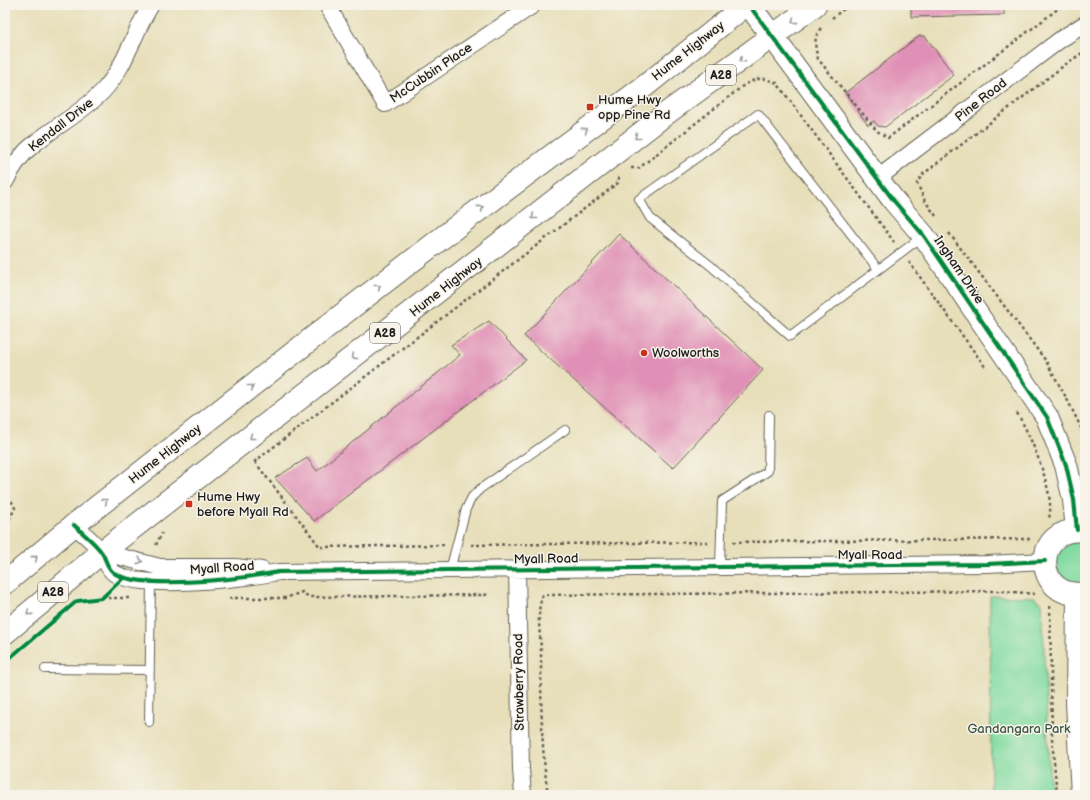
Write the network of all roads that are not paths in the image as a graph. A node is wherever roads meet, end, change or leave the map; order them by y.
1 (151, 5) edge
2 (327, 5) edge
3 (533, 5) edge
4 (746, 5) edge
5 (749, 5) edge
6 (821, 13) edge
7 (1085, 24) edge
8 (774, 36) junction
9 (878, 178) junction
10 (5, 182) edge
11 (924, 236) junction
12 (878, 269) junction
13 (769, 415) dead end
14 (565, 430) dead end
15 (74, 525) junction
16 (1081, 530) edge
17 (102, 552) junction
18 (1045, 561) junction
19 (720, 566) junction
20 (517, 569) junction
21 (450, 570) junction
22 (279, 572) junction
23 (151, 582) junction
24 (5, 583) edge
25 (1081, 594) edge
26 (5, 633) edge
27 (45, 669) dead end
28 (150, 670) junction
29 (149, 722) dead end
30 (523, 795) edge
31 (1082, 795) edge

1 - 10 street, Kendall Drive
2 - 3 street, McCubbin Place
15 -> 4 main road, Hume Highway
5 - 8 main road, Ingham Drive
6 -> 8 main road, Hume Highway / A28
7 - 9 street, Pine Road
8 - 9 main road, Ingham Drive
8 -> 17 main road, Hume Highway / A28
9 - 11 main road, Ingham Drive
11 - 12 lane
11 - 16 main road, Ingham Drive
12 - 12 lane
13 - 19 lane
14 - 21 lane
15 - 17 street, Myall Road
24 -> 15 main road, Hume Highway
16 - 18 main road
17 -> 22 street, Myall Road
17 - 23 street, Myall Road
17 -> 26 main road, Hume Highway / A28
18 - 19 street, Myall Road
18 - 25 main road
19 - 20 street, Myall Road
20 - 21 street, Myall Road
20 - 30 street, Strawberry Road
21 - 22 street, Myall Road
22 - 23 street, Myall Road
23 - 28 lane
25 - 31 main road
27 - 28 lane
28 - 29 lane

